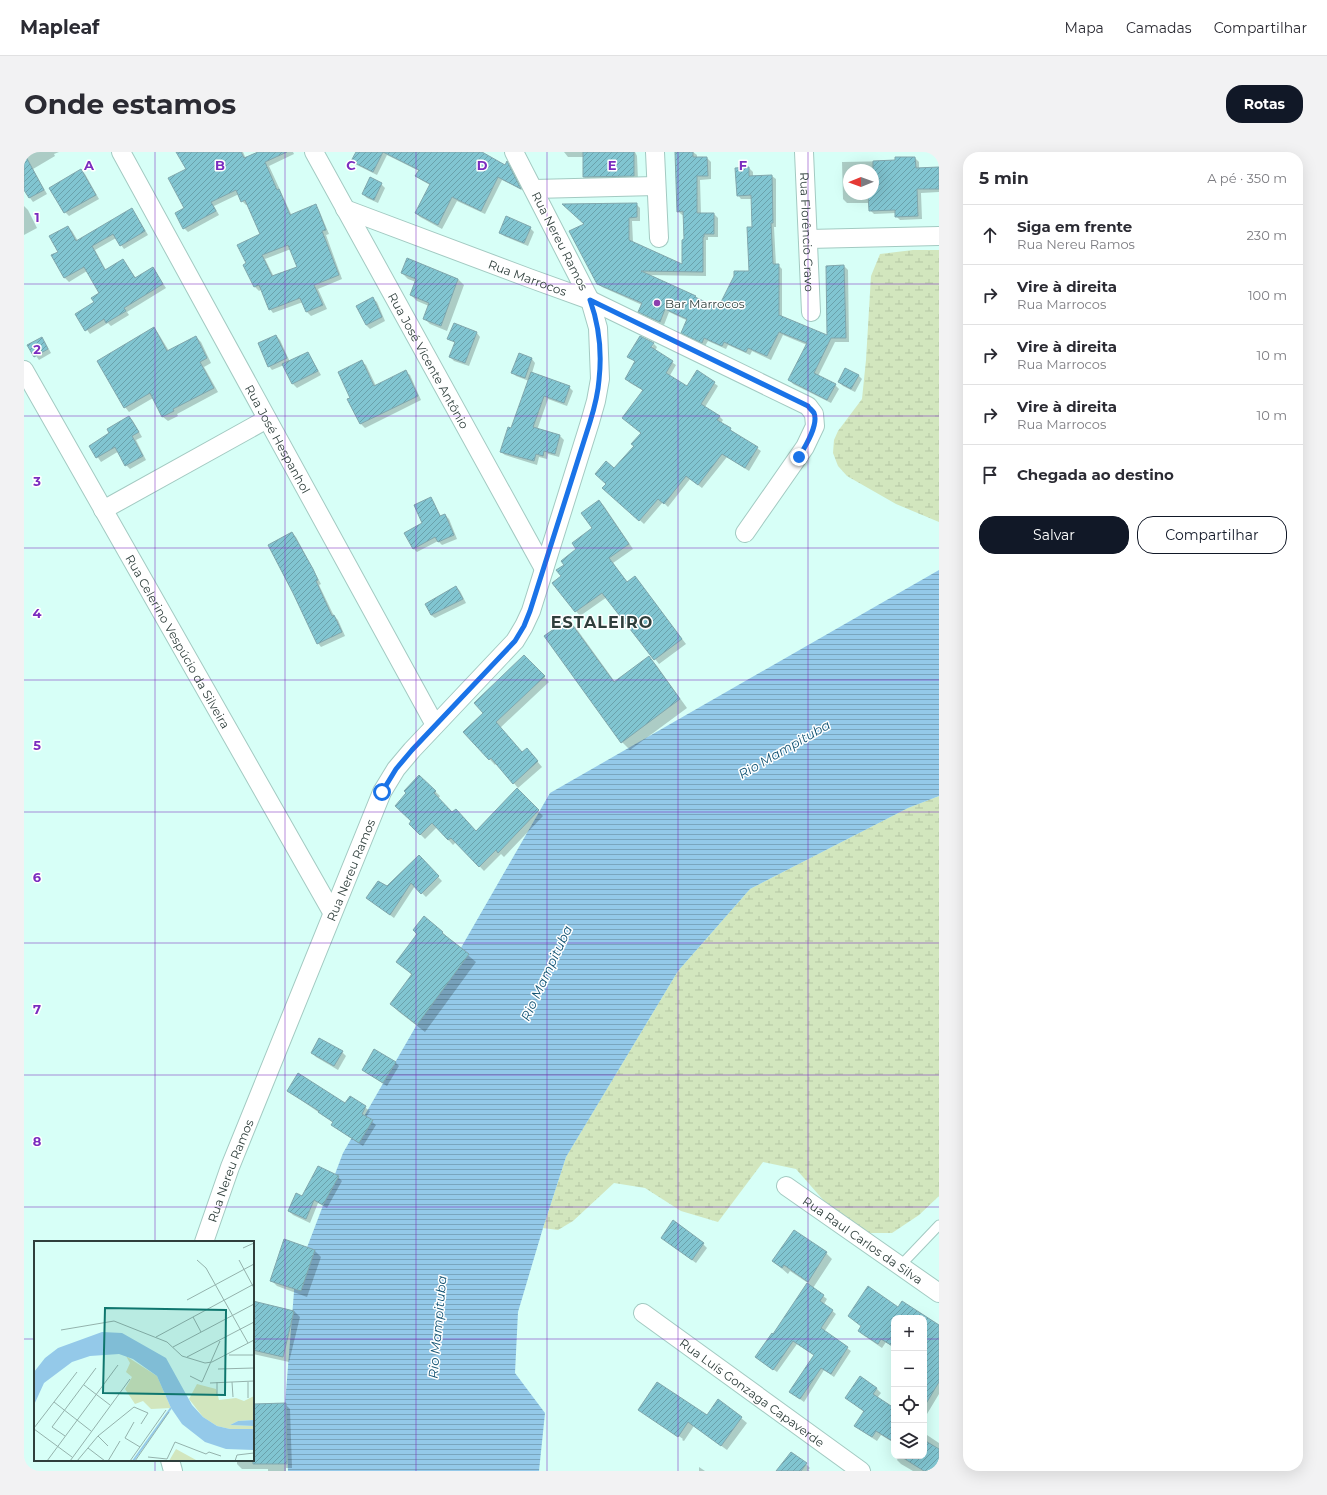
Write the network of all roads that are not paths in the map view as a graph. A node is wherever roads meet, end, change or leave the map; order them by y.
1 (121, 152) edge
2 (314, 152) edge
3 (514, 152) edge
4 (655, 152) edge
5 (804, 152) edge
6 (656, 186) junction
7 (534, 189) junction
8 (345, 209) junction
9 (939, 236) edge
10 (659, 238) dead end
11 (808, 239) junction
12 (590, 300) junction
13 (811, 312) dead end
14 (24, 370) edge
15 (267, 419) junction
16 (103, 510) junction
17 (745, 533) dead end
18 (544, 569) junction
19 (435, 725) junction
20 (332, 912) junction
21 (786, 1186) dead end
22 (939, 1225) edge
23 (204, 1241) edge
24 (901, 1266) junction
25 (939, 1294) edge
26 (643, 1313) dead end
27 (170, 1461) edge
28 (173, 1471) edge
29 (861, 1471) edge

1 - 15 street, Rua José Hespanhol
2 - 8 street, Rua José Vicente Antônio
3 - 7 street, Rua Nereu Ramos
4 - 6 street
5 - 11 street, Rua Florêncio Cravo
6 - 7 street
6 - 10 street
7 - 12 street, Rua Nereu Ramos
8 - 12 street, Rua Marrocos
8 - 18 street, Rua José Vicente Antônio
9 - 11 street
11 - 13 street, Rua Florêncio Cravo
12 - 17 street, Rua Marrocos
12 - 18 street, Rua Nereu Ramos
14 - 16 street, Rua Celerino Vespúcio da Silveira
15 - 16 street
15 - 19 street, Rua José Hespanhol
16 - 20 street, Rua Celerino Vespúcio da Silveira
18 - 19 street, Rua Nereu Ramos
19 - 20 street, Rua Nereu Ramos
20 - 23 street, Rua Nereu Ramos
21 - 24 street, Rua Raul Carlos da Silva
22 - 24 lane
24 - 25 street, Rua Raul Carlos da Silva
26 - 29 street, Rua Luís Gonzaga Capaverde
27 - 28 street

